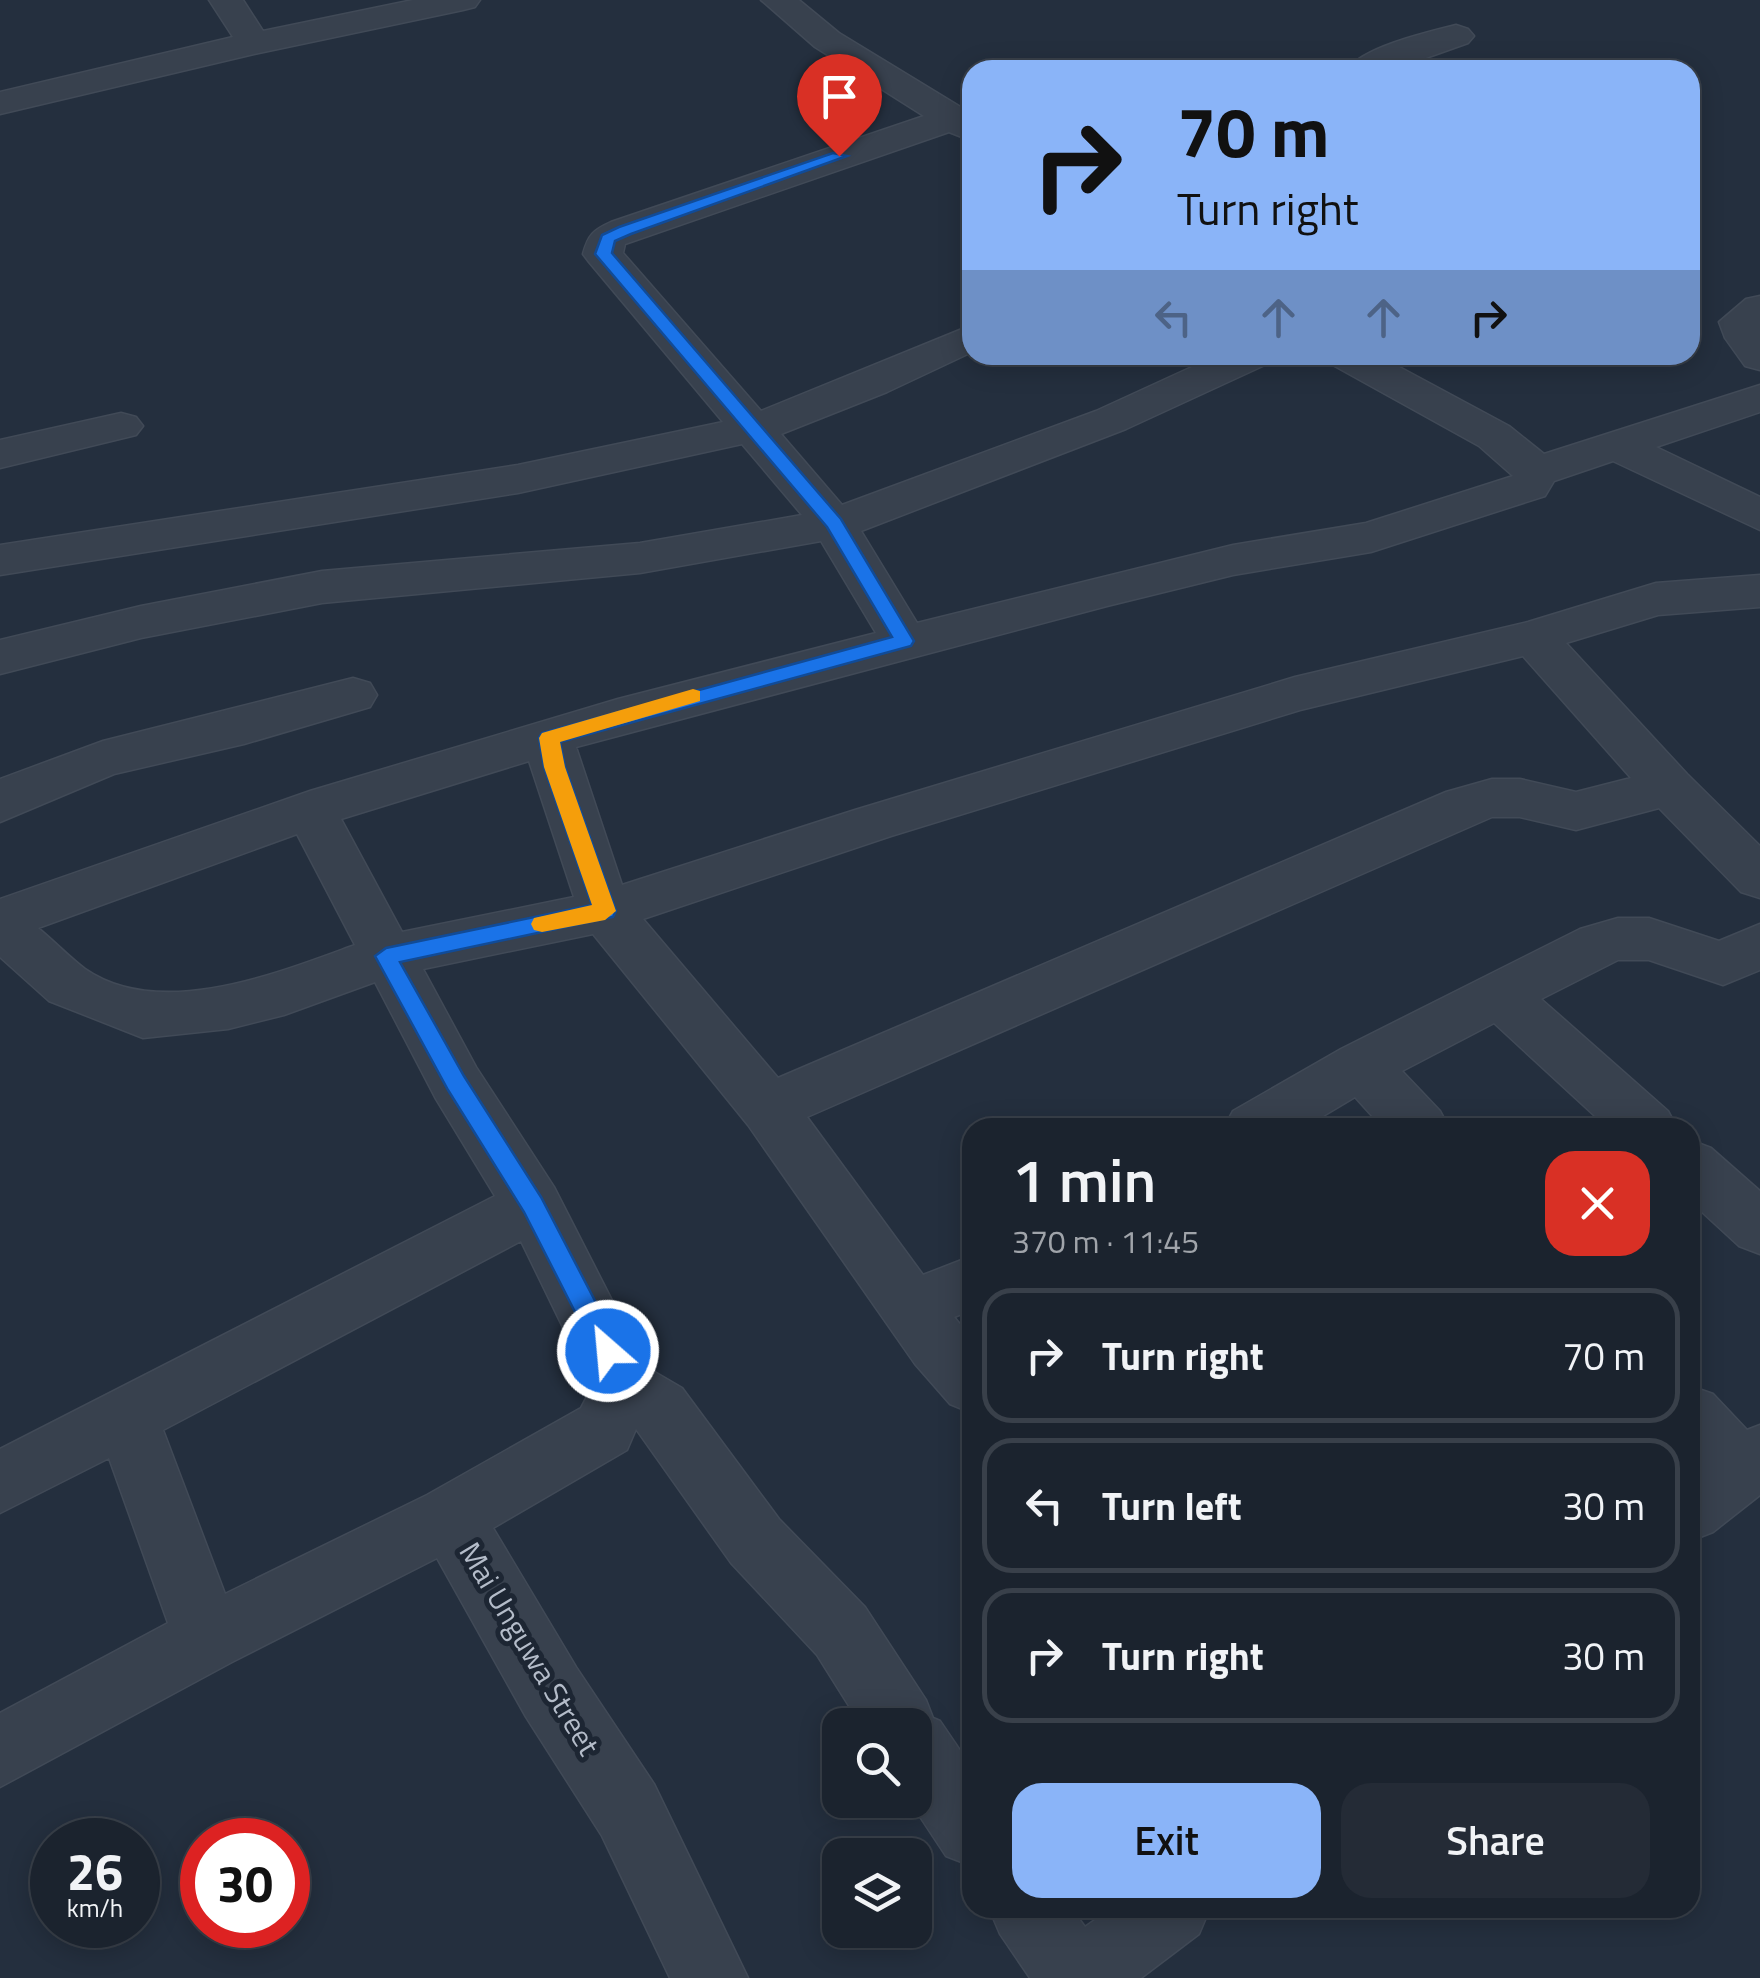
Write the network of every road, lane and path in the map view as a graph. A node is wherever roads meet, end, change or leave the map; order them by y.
1 (226, 0) edge
2 (462, 0) edge
3 (778, 0) edge
4 (1456, 36) dead end
5 (254, 43) junction
6 (1392, 60) edge
7 (0, 103) edge
8 (962, 123) edge
9 (962, 124) edge
10 (1760, 308) edge
11 (962, 342) edge
12 (1760, 357) edge
13 (1230, 365) edge
14 (1364, 365) edge
15 (1760, 398) edge
16 (120, 426) dead end
17 (756, 428) junction
18 (1616, 445) junction
19 (0, 454) edge
20 (1538, 471) junction
21 (1760, 515) edge
22 (834, 524) junction
23 (0, 560) edge
24 (1760, 591) edge
25 (1533, 637) junction
26 (904, 641) junction
27 (0, 657) edge
28 (353, 695) dead end
29 (549, 738) junction
30 (1669, 787) junction
31 (0, 803) edge
32 (310, 810) junction
33 (1760, 878) edge
34 (605, 911) junction
35 (0, 923) edge
36 (386, 956) junction
37 (1748, 968) edge
38 (1499, 994) junction
39 (1361, 1064) junction
40 (768, 1108) junction
41 (1271, 1118) edge
42 (1411, 1118) edge
43 (1637, 1118) edge
44 (1700, 1174) edge
45 (533, 1205) junction
46 (1760, 1228) edge
47 (962, 1287) edge
48 (910, 1307) junction
49 (962, 1372) edge
50 (624, 1387) junction
51 (126, 1418) junction
52 (1700, 1423) edge
53 (1750, 1462) edge
54 (0, 1482) edge
55 (1700, 1502) edge
56 (450, 1518) junction
57 (208, 1638) junction
58 (891, 1708) edge
59 (0, 1752) edge
60 (932, 1771) edge
61 (962, 1815) edge
62 (1033, 1918) edge
63 (1159, 1918) edge
64 (710, 1978) edge
65 (1077, 1978) edge

1 - 5 street
2 - 5 street
3 - 8 street
4 - 6 street
5 - 7 street
9 - 17 street
10 - 12 street
11 - 17 street
13 - 22 street
14 - 20 street
15 - 18 street
16 - 19 street
17 - 22 street
17 - 23 street
18 - 20 street
18 - 21 street
20 - 26 street
22 - 26 street
22 - 27 street
24 - 25 street
25 - 30 street
25 - 34 street
26 - 29 street
28 - 31 street
29 - 32 street
29 - 34 street
30 - 33 street
30 - 40 street
32 - 35 street
32 - 36 street
34 - 36 street
34 - 40 street
35 - 36 street
36 - 45 street
37 - 38 street
38 - 39 street
38 - 43 street
39 - 41 street
39 - 42 street
40 - 48 street
44 - 46 street
45 - 50 street
45 - 51 street
47 - 48 street
48 - 49 street
50 - 56 street, Mai Unguwa Street
50 - 58 street
51 - 54 street
51 - 57 street
52 - 53 street
53 - 55 street
56 - 57 street
56 - 64 street, Mai Unguwa Street
57 - 59 street
60 - 61 street
62 - 65 street
63 - 65 street

